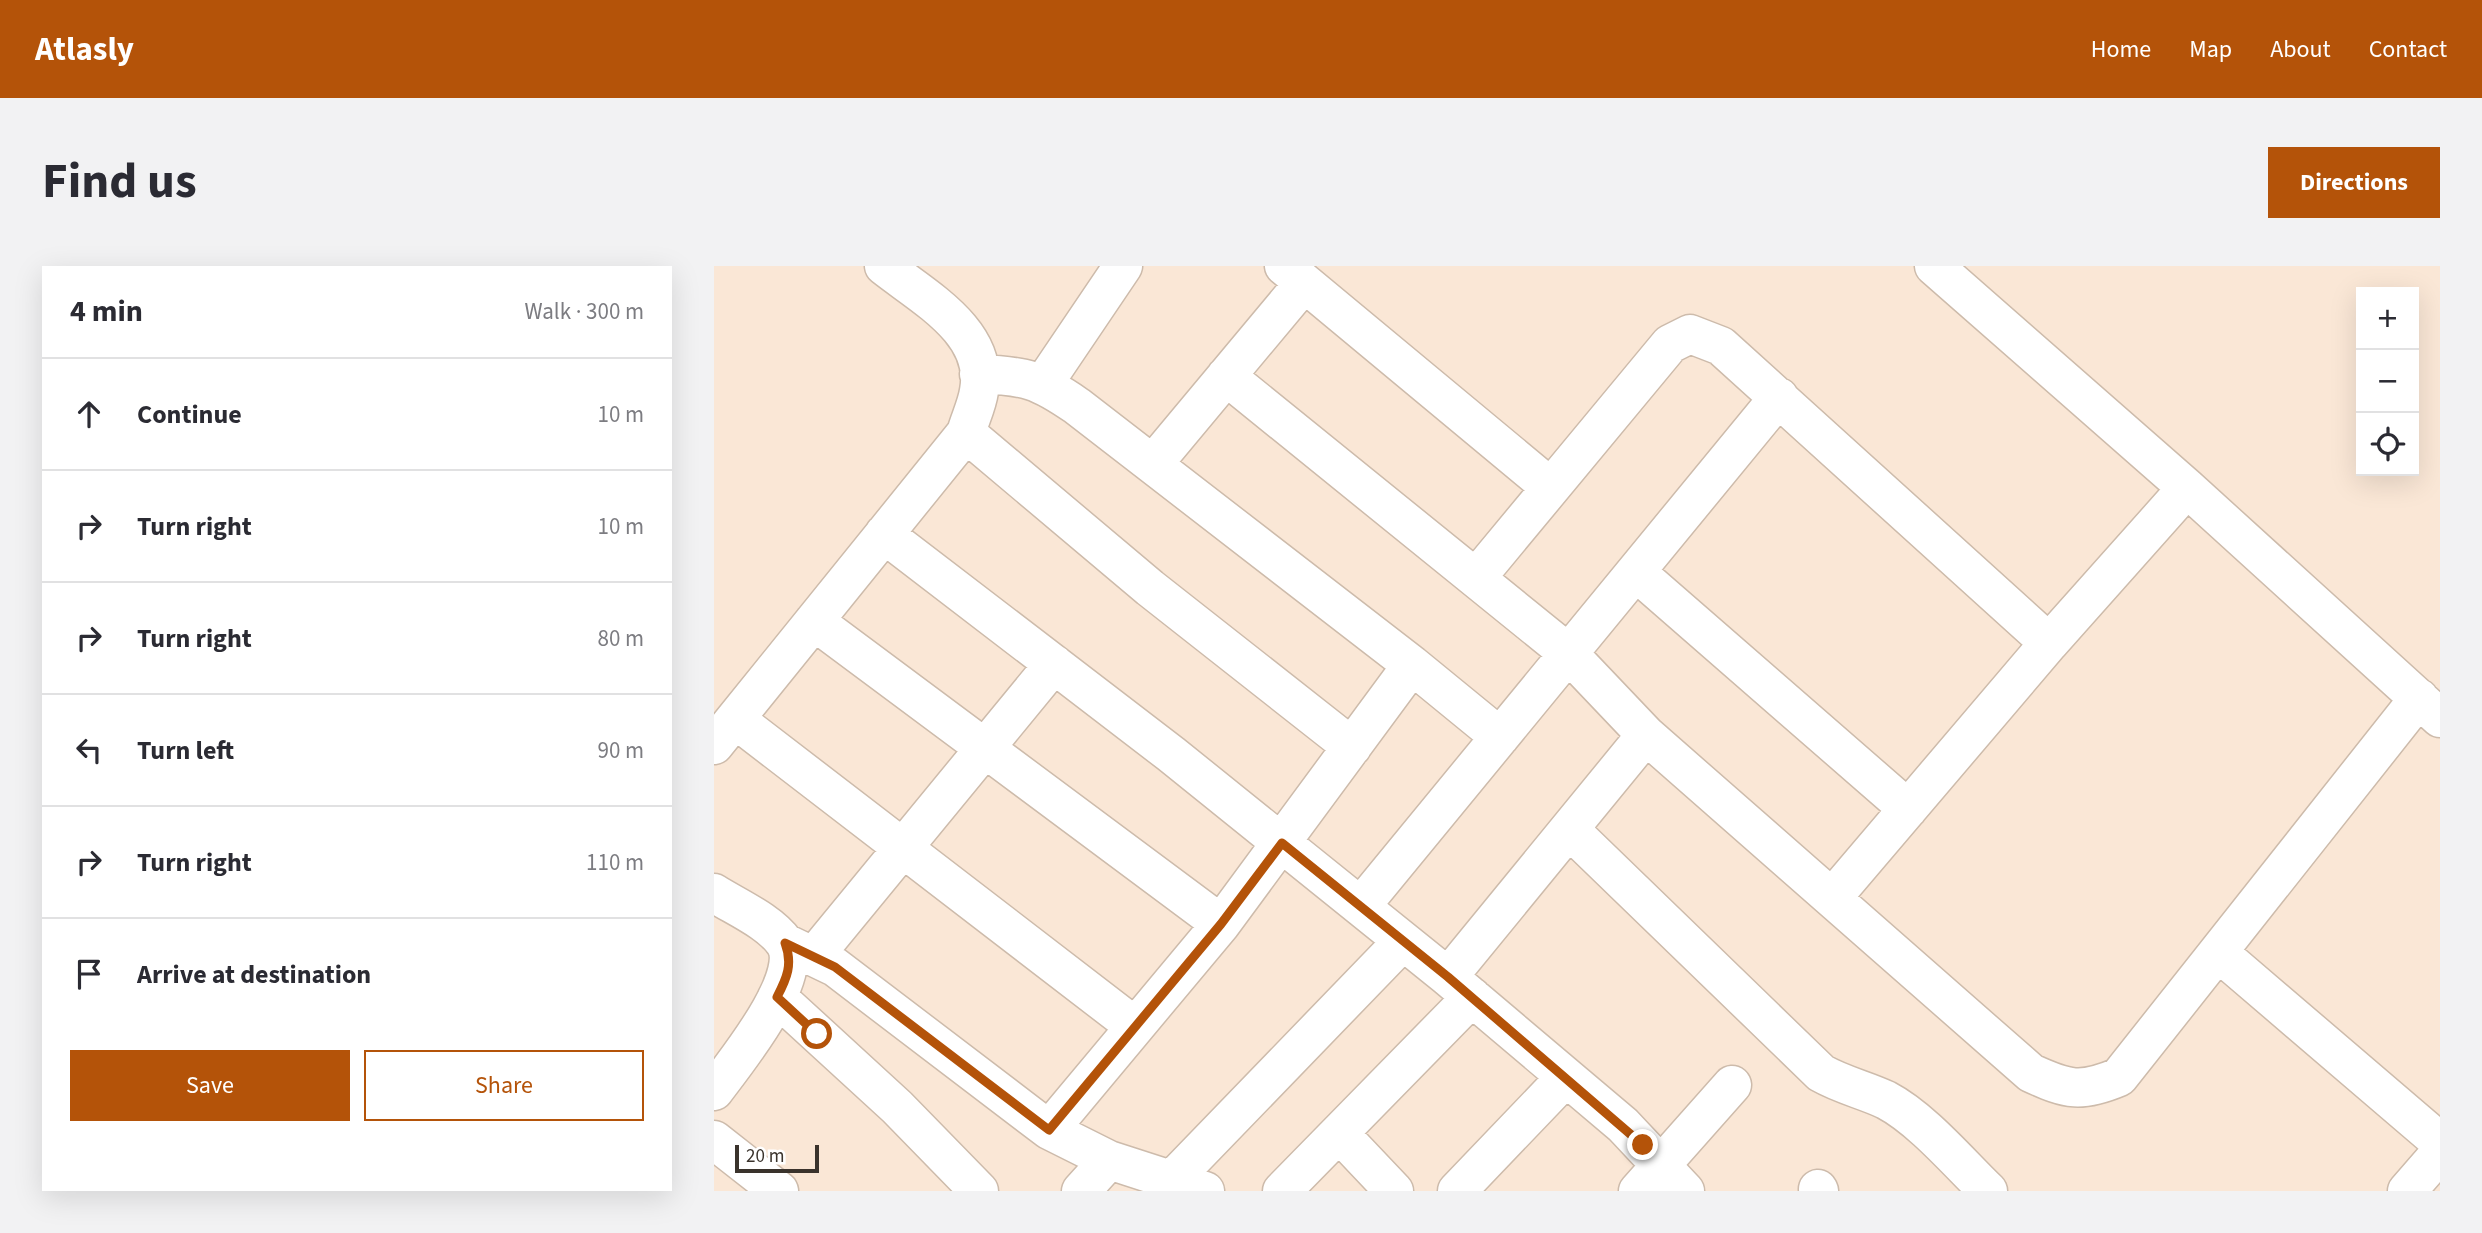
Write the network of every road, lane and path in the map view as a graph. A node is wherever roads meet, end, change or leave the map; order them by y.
1 (884, 266) edge
2 (1123, 266) edge
3 (1934, 266) edge
4 (1294, 274) edge
5 (979, 374) junction
6 (1226, 376) junction
7 (1044, 383) junction
8 (1779, 397) junction
9 (966, 433) junction
10 (1153, 464) junction
11 (1550, 487) junction
12 (2187, 488) junction
13 (884, 534) junction
14 (1636, 572) junction
15 (1476, 578) junction
16 (814, 621) junction
17 (2049, 643) junction
18 (1569, 653) junction
19 (1054, 664) junction
20 (1412, 665) junction
21 (2430, 708) edge
22 (724, 732) edge
23 (1646, 735) junction
24 (1500, 737) junction
25 (986, 747) junction
26 (1352, 747) junction
27 (1908, 809) junction
28 (1570, 830) junction
29 (1282, 843) junction
30 (901, 850) junction
31 (714, 892) edge
32 (1832, 898) junction
33 (1361, 906) junction
34 (1221, 924) junction
35 (1403, 941) junction
36 (800, 949) junction
37 (2218, 952) junction
38 (1460, 987) junction
39 (777, 997) junction
40 (1133, 1025) junction
41 (1566, 1077) junction
42 (1732, 1085) dead end
43 (714, 1091) edge
44 (1049, 1130) junction
45 (1339, 1133) junction
46 (714, 1140) edge
47 (2440, 1142) edge
48 (2440, 1153) edge
49 (1109, 1160) junction
50 (1662, 1182) edge
51 (1189, 1185) edge
52 (779, 1191) edge
53 (979, 1191) edge
54 (1081, 1191) edge
55 (1282, 1191) edge
56 (1394, 1191) edge
57 (1457, 1191) edge
58 (1988, 1191) edge
59 (2407, 1191) edge

1 - 5 street
2 - 7 street
3 - 12 street
4 - 6 street
4 - 11 street
5 - 7 street
5 - 9 street
6 - 10 street
6 - 15 street
7 - 10 street
8 - 11 street
8 - 14 street
8 - 17 street
9 - 13 street
9 - 26 street
10 - 20 street
11 - 15 street
12 - 17 street
12 - 21 street
13 - 16 street
13 - 19 street
14 - 18 street
14 - 27 street
15 - 18 street
16 - 22 street
16 - 25 street
17 - 27 street
18 - 23 street
18 - 24 street
19 - 25 street
19 - 29 street
20 - 24 street
20 - 26 street
21 - 37 street
22 - 30 street
23 - 28 street
23 - 32 street
24 - 33 street
25 - 30 street
25 - 34 street
26 - 29 street
27 - 32 street
28 - 38 street
28 - 58 street
29 - 33 street
29 - 34 street
30 - 36 street
30 - 40 street
31 - 36 street
32 - 37 street
33 - 35 street
34 - 40 street
35 - 38 street
35 - 51 street
36 - 39 street
36 - 44 street
37 - 47 street
38 - 41 street
38 - 45 street
39 - 43 street
39 - 53 street
40 - 44 street
41 - 50 street
41 - 57 street
42 - 50 street
44 - 49 street
45 - 55 street
45 - 56 street
46 - 52 street
48 - 59 street
49 - 51 street
49 - 54 street

